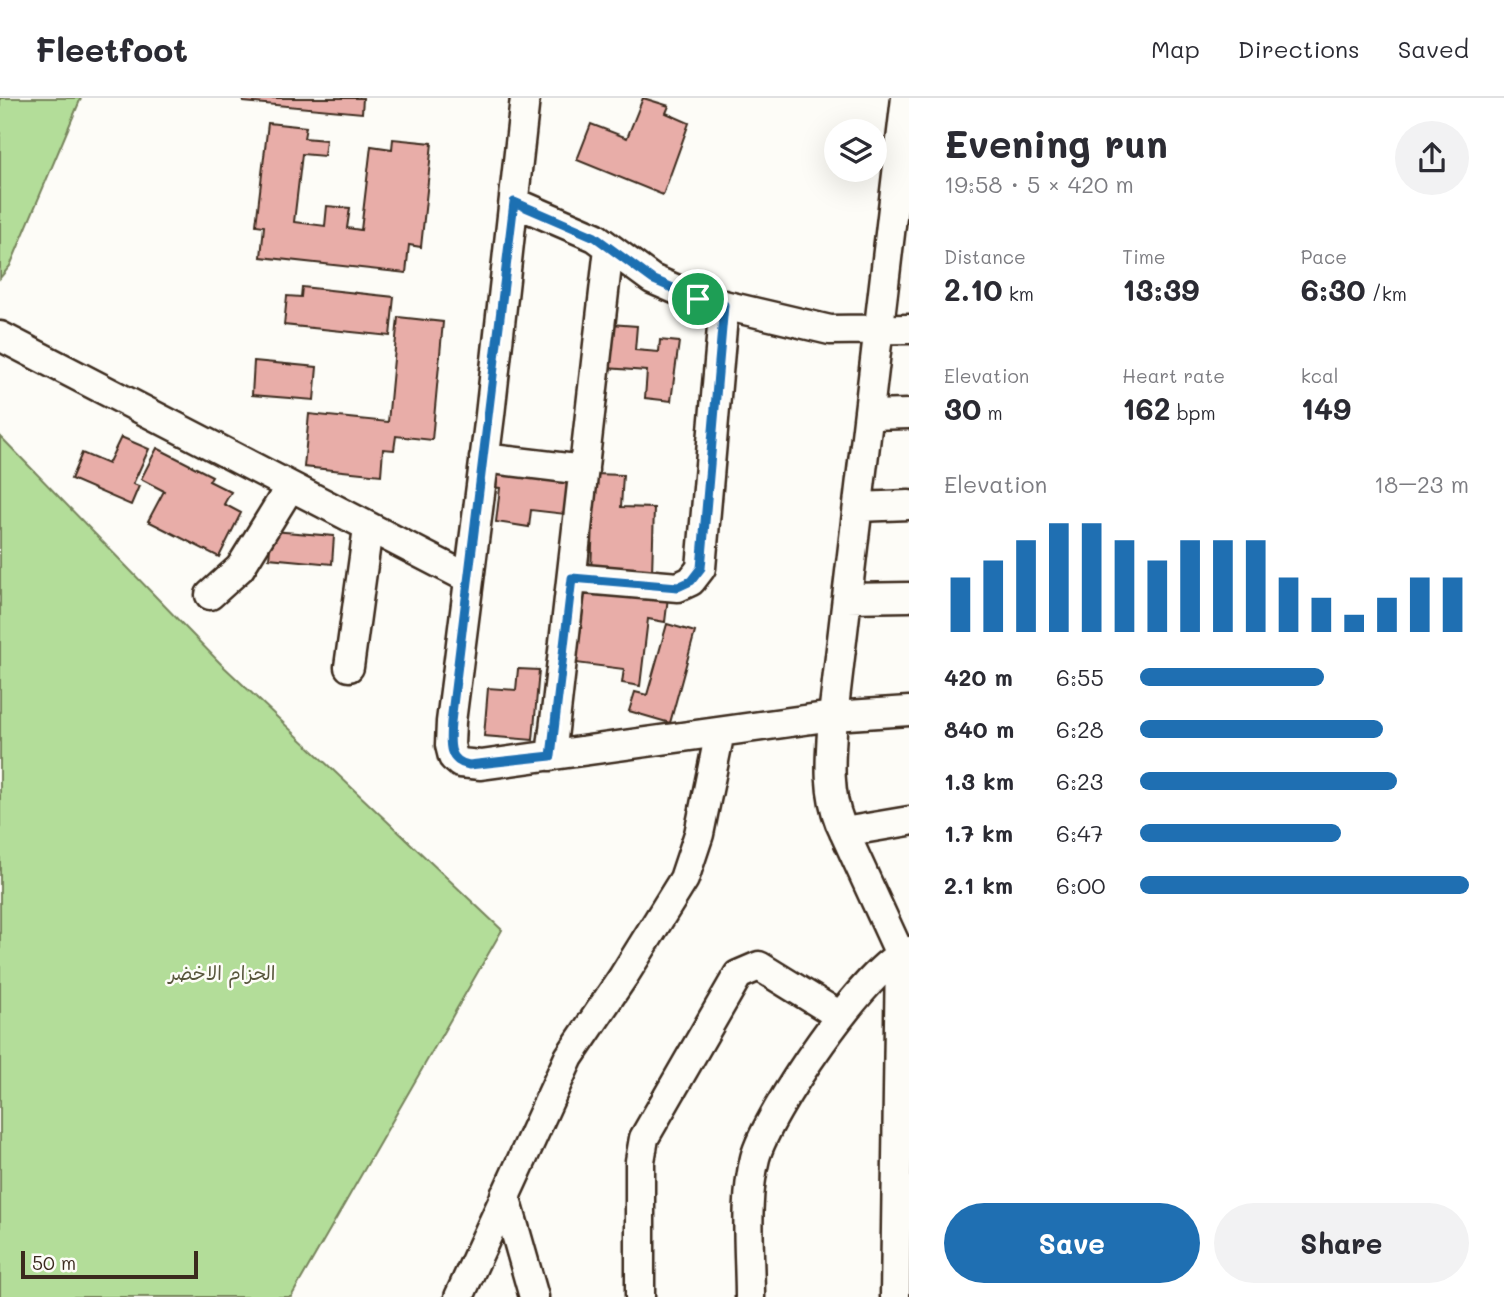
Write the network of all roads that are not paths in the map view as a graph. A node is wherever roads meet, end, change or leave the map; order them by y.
1 (525, 98) edge
2 (906, 98) edge
3 (514, 202) junction
4 (610, 248) junction
5 (898, 255) edge
6 (724, 305) junction
7 (909, 329) edge
8 (879, 331) junction
9 (0, 336) edge
10 (909, 414) edge
11 (869, 415) junction
12 (484, 458) junction
13 (584, 470) junction
14 (290, 487) junction
15 (909, 505) edge
16 (858, 507) junction
17 (368, 528) junction
18 (468, 578) junction
19 (572, 578) junction
20 (210, 596) dead end
21 (909, 597) edge
22 (847, 598) junction
23 (349, 667) dead end
24 (909, 711) edge
25 (833, 716) junction
26 (720, 732) junction
27 (551, 756) junction
28 (909, 821) edge
29 (844, 832) junction
30 (904, 952) edge
31 (840, 1016) junction
32 (505, 1195) junction
33 (458, 1297) edge
34 (534, 1297) edge
35 (640, 1297) edge
36 (750, 1297) edge
37 (895, 1297) edge

1 - 3 street
2 - 5 street
3 - 4 street
3 - 12 street
4 - 6 street
4 - 13 street
5 - 8 street
6 - 8 street
6 - 19 street
7 - 8 street
8 - 11 street
9 - 14 street
10 - 11 street
11 - 16 street
12 - 13 street
12 - 18 street
13 - 19 street
14 - 17 street
14 - 20 street
15 - 16 street
16 - 22 street
17 - 18 street
17 - 23 street
18 - 27 street
19 - 27 street
21 - 22 street
22 - 25 street
24 - 25 street
25 - 26 street
25 - 29 street
26 - 27 street
26 - 32 street
28 - 29 street
29 - 30 street
30 - 31 street
30 - 37 street
31 - 35 street
31 - 36 street
32 - 33 street
32 - 34 street

